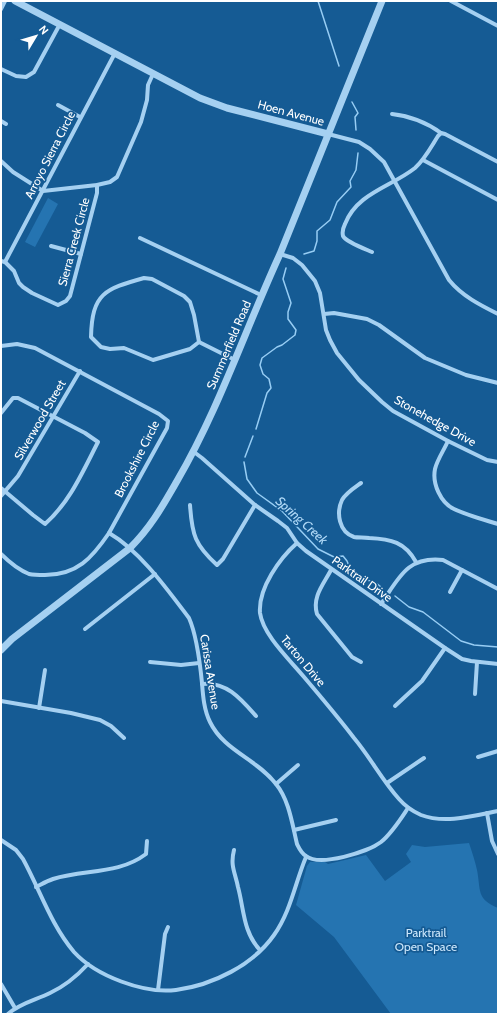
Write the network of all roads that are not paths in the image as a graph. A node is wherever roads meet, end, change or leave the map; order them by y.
1 (5, 1) edge
2 (15, 1) edge
3 (382, 1) edge
4 (451, 1) edge
5 (1, 9) edge
6 (60, 24) junction
7 (498, 26) edge
8 (115, 53) junction
9 (1, 69) edge
10 (153, 74) junction
11 (58, 105) dead end
12 (392, 114) dead end
13 (80, 117) junction
14 (1, 121) edge
15 (6, 124) dead end
16 (441, 133) junction
17 (328, 134) junction
18 (423, 160) junction
19 (1, 161) edge
20 (498, 162) edge
21 (395, 180) junction
22 (97, 185) junction
23 (44, 191) junction
24 (498, 200) edge
25 (140, 238) dead end
26 (51, 246) dead end
27 (372, 252) dead end
28 (81, 254) junction
29 (280, 254) junction
30 (3, 262) edge
31 (262, 295) junction
32 (324, 314) junction
33 (498, 314) edge
34 (199, 342) junction
35 (1, 346) edge
36 (235, 360) junction
37 (80, 371) junction
38 (498, 383) edge
39 (1, 413) edge
40 (54, 417) junction
41 (448, 441) junction
42 (194, 452) junction
43 (498, 462) edge
44 (361, 483) dead end
45 (1, 488) edge
46 (5, 492) junction
47 (1, 496) edge
48 (190, 505) dead end
49 (255, 505) junction
50 (498, 524) edge
51 (109, 533) junction
52 (297, 542) junction
53 (130, 548) junction
54 (1, 554) edge
55 (416, 562) junction
56 (331, 570) junction
57 (462, 570) junction
58 (155, 574) junction
59 (498, 589) edge
60 (450, 592) dead end
61 (381, 604) junction
62 (85, 629) dead end
63 (12, 639) junction
64 (1, 645) edge
65 (445, 648) junction
66 (1, 650) edge
67 (150, 662) dead end
68 (361, 662) dead end
69 (478, 662) junction
70 (199, 663) junction
71 (498, 664) edge
72 (45, 670) dead end
73 (202, 684) junction
74 (475, 694) dead end
75 (1, 701) edge
76 (395, 706) dead end
77 (39, 708) junction
78 (256, 716) dead end
79 (124, 738) dead end
80 (498, 751) edge
81 (478, 757) dead end
82 (424, 758) dead end
83 (298, 765) dead end
84 (387, 783) junction
85 (276, 784) junction
86 (408, 808) junction
87 (498, 811) edge
88 (487, 814) junction
89 (336, 820) dead end
90 (294, 830) junction
91 (1, 840) edge
92 (147, 841) dead end
93 (234, 850) dead end
94 (498, 854) edge
95 (306, 857) junction
96 (36, 887) junction
97 (168, 927) dead end
98 (260, 950) junction
99 (88, 964) junction
100 (1, 984) edge
101 (158, 990) junction
102 (15, 1008) junction
103 (8, 1014) edge

1 - 5 street
2 - 6 street, Hoen Avenue
3 - 17 street, Summerfield Road
4 - 7 street
6 - 8 street, Hoen Avenue
6 - 9 street
8 - 10 street, Hoen Avenue
8 - 13 street, Arroyo Sierra Circle
10 - 17 street, Hoen Avenue
10 - 22 street
11 - 13 street
12 - 16 street
13 - 23 street, Arroyo Sierra Circle
14 - 15 street
16 - 18 street
16 - 20 street
17 - 21 street, Hoen Avenue
17 - 29 street, Summerfield Road
18 - 21 street
18 - 24 street
19 - 23 street
21 - 27 street
21 - 33 street, Hoen Avenue
22 - 23 street, Sierra Creek Circle
22 - 28 street, Sierra Creek Circle
23 - 30 street, Arroyo Sierra Circle
25 - 31 street
26 - 28 street
28 - 30 street, Sierra Creek Circle
29 - 31 street, Summerfield Road
29 - 32 street, Stonehedge Drive
31 - 36 street, Summerfield Road
32 - 38 street
32 - 41 street, Stonehedge Drive
34 - 34 street
34 - 36 street
35 - 37 street, Brookshire Circle
36 - 42 street, Summerfield Road
37 - 40 street, Silverwood Street
37 - 51 street, Brookshire Circle
39 - 40 street
40 - 46 street, Silverwood Street
40 - 46 street
41 - 43 street, Stonehedge Drive
41 - 50 street
42 - 49 street, Parktrail Drive
42 - 53 street, Summerfield Road
44 - 55 street
45 - 46 street
46 - 47 street, Silverwood Street
48 - 49 street
49 - 52 street, Parktrail Drive
51 - 53 street, Carissa Avenue
51 - 54 street, Brookshire Circle
52 - 56 street, Parktrail Drive
52 - 84 street, Tarton Drive
53 - 58 street, Carissa Avenue
53 - 63 street, Summerfield Road
55 - 57 street
55 - 61 street
56 - 61 street, Parktrail Drive
56 - 68 street
57 - 59 street
57 - 60 street
58 - 62 street
58 - 70 street, Carissa Avenue
61 - 65 street, Parktrail Drive
63 - 64 street, Summerfield Road
63 - 66 street, Summerfield Road
65 - 69 street, Parktrail Drive
65 - 76 street
67 - 70 street
69 - 71 street, Parktrail Drive
69 - 74 street
70 - 73 street, Carissa Avenue
72 - 77 street
73 - 78 street
73 - 85 street, Carissa Avenue
75 - 77 street
77 - 79 street
80 - 81 street
82 - 84 street
83 - 85 street
84 - 86 street, Tarton Drive
85 - 90 street, Carissa Avenue
86 - 88 street
86 - 95 street
87 - 88 street
88 - 94 street
89 - 90 street
90 - 95 street, Carissa Avenue
91 - 96 street
92 - 96 street
93 - 98 street
95 - 98 street
96 - 99 street
97 - 101 street
98 - 101 street
99 - 101 street
99 - 102 street
100 - 102 street
102 - 103 street

